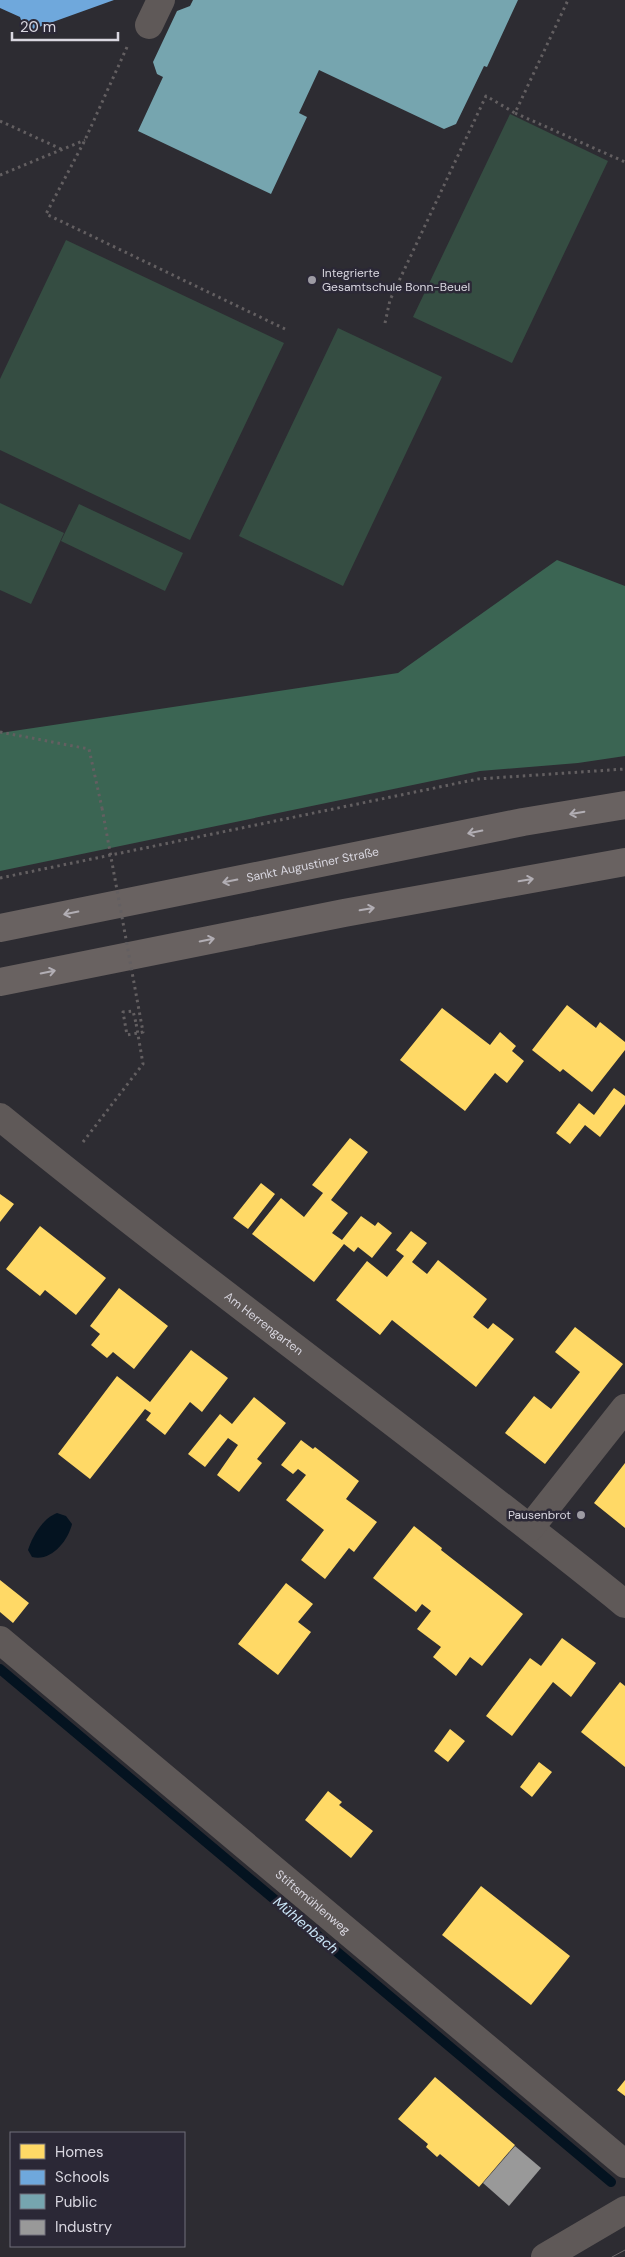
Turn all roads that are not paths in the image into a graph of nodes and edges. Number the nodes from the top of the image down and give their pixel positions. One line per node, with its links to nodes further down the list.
1 (161, 0): 2 (street)
2 (149, 25)
3 (625, 805): 5 (main road, Sankt Augustiner Straße, one-way to 5)
4 (625, 862): 6 (main road, one-way to 4)
5 (0, 928)
6 (4, 985)
7 (0, 1117): 9 (street, Am Herrengarten)
8 (625, 1408): 9 (street)
9 (530, 1528): 10 (street, Am Herrengarten)
10 (625, 1604)
11 (0, 1640): 12 (street, Stiftsmühlenweg)
12 (625, 2164)
13 (625, 2210): 14 (street)
14 (545, 2257)

